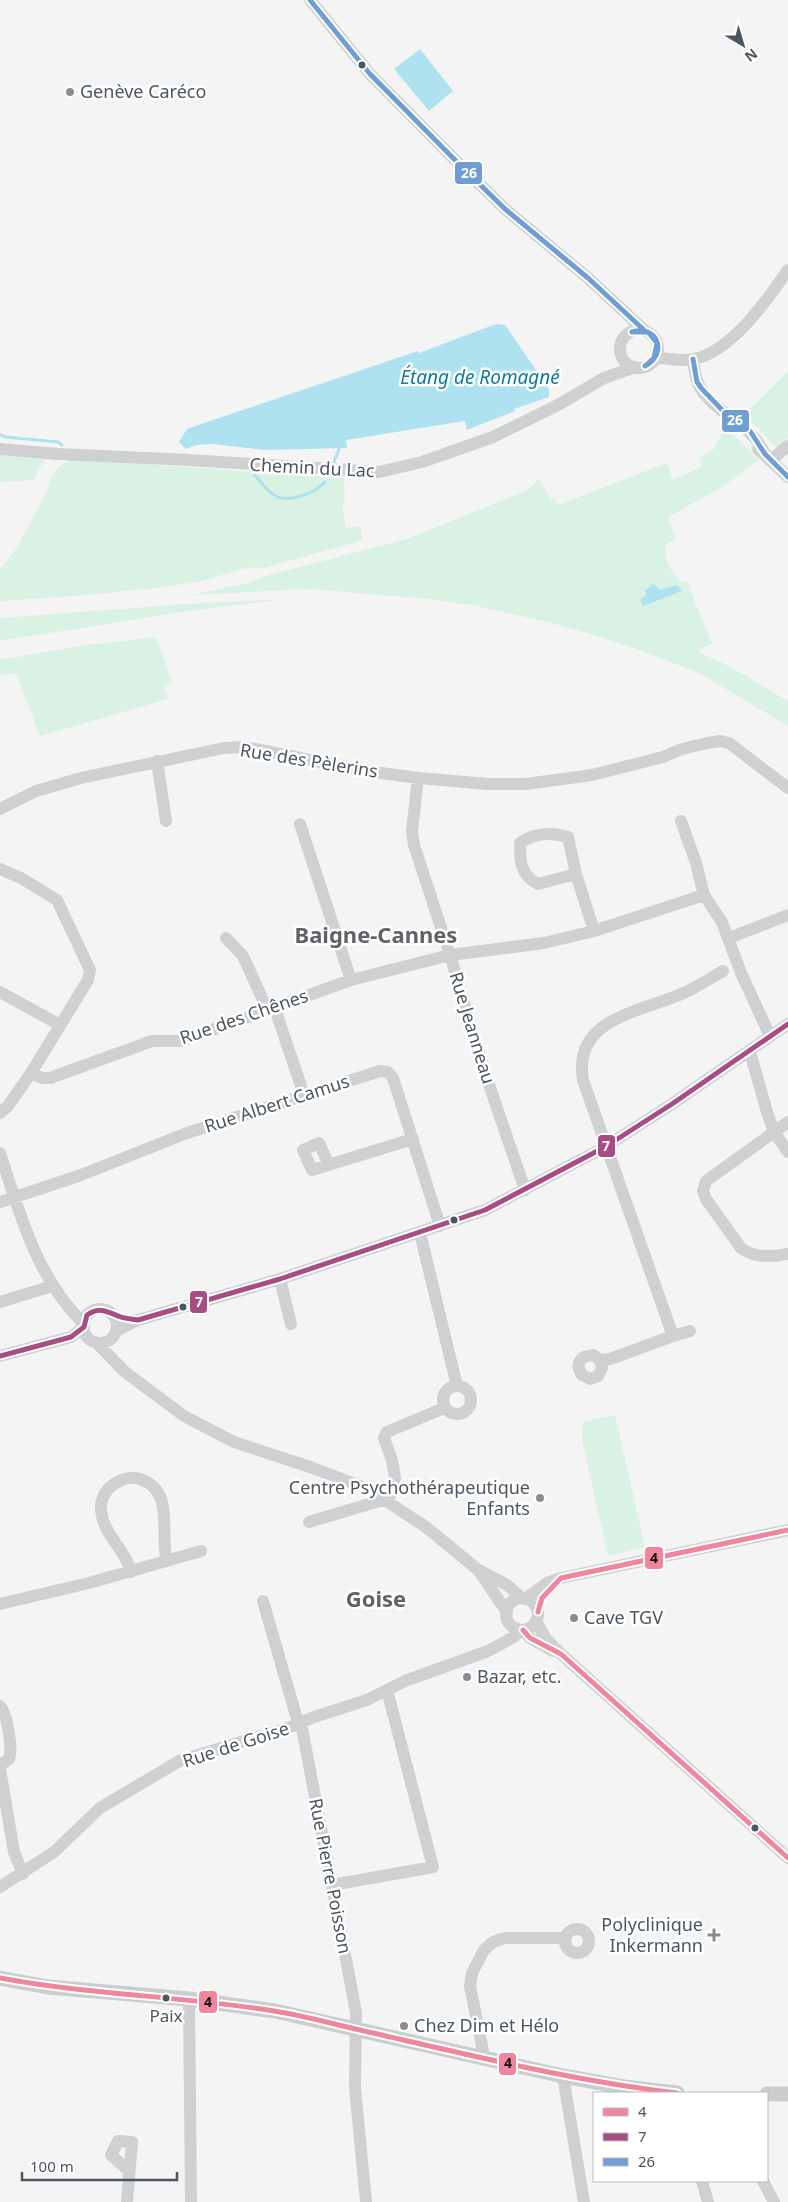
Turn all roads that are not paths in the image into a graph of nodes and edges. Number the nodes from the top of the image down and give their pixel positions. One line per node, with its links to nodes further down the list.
1 (310, 0): 3 (street)
2 (788, 270): 9 (street)
3 (623, 311): 4 (street); 5 (street)
4 (644, 330): 5 (street); 6 (street)
5 (628, 333): 7 (street)
6 (657, 343): 8 (street); 9 (street)
7 (622, 354): 10 (street); 11 (street, Chemin du Lac)
8 (656, 358): 9 (street); 10 (street)
9 (687, 359): 14 (street)
10 (635, 367): 11 (street, Chemin du Lac)
11 (604, 378): 13 (street, Chemin du Lac)
12 (788, 446): 14 (street)
13 (0, 449)
14 (768, 457): 15 (street)
15 (788, 477)
16 (157, 762): 17 (street, Rue des Pèlerins); 19 (street, Rue des Pèlerins); 20 (street)
17 (418, 778): 18 (street, Rue des Pèlerins); 30 (street, Rue Jeanneau)
18 (788, 788)
19 (0, 809)
20 (166, 821)
21 (681, 822): 25 (street)
22 (300, 824): 32 (street)
23 (0, 869): 36 (street)
24 (576, 874): 24 (street); 27 (street)
25 (704, 895): 27 (street, Rue des Chênes); 29 (street)
26 (788, 915): 29 (street)
27 (594, 931): 30 (street, Rue des Chênes)
28 (226, 938): 34 (street)
29 (729, 938): 37 (street)
30 (450, 955): 32 (street, Rue des Chênes); 49 (street, Rue Jeanneau)
31 (723, 971): 45 (street)
32 (351, 980): 34 (street, Rue des Chênes)
33 (0, 992): 36 (street)
34 (270, 1008): 39 (street, Rue des Chênes); 40 (street)
35 (788, 1024): 37 (street)
36 (60, 1025): 39 (street)
37 (770, 1036): 38 (street)
38 (750, 1052): 43 (street); 45 (street)
39 (31, 1073): 41 (street)
40 (304, 1095): 44 (street, Rue Albert Camus); 50 (street, Rue Albert Camus)
41 (0, 1113)
42 (788, 1122): 43 (street)
43 (774, 1132): 46 (street); 54 (street)
44 (413, 1139): 48 (street); 52 (street, Rue Albert Camus)
45 (605, 1147): 49 (street); 66 (street)
46 (788, 1152)
47 (0, 1153): 50 (street)
48 (329, 1165)
49 (525, 1190): 52 (street)
50 (15, 1198): 51 (street, Rue Albert Camus); 56 (street)
51 (0, 1202)
52 (440, 1226): 53 (street)
53 (420, 1233): 55 (street); 72 (street)
54 (788, 1254)
55 (280, 1279): 61 (street); 62 (street)
56 (52, 1286): 57 (street); 58 (street)
57 (0, 1302)
58 (66, 1303): 59 (street); 63 (street)
59 (94, 1310): 60 (street); 63 (street)
60 (113, 1315): 61 (street); 65 (street)
61 (138, 1320): 65 (street)
62 (291, 1324)
63 (84, 1326): 67 (street); 68 (street)
64 (690, 1330): 66 (street)
65 (115, 1334): 68 (street); 71 (street)
66 (673, 1336): 70 (street)
67 (71, 1337): 68 (street); 69 (street)
68 (94, 1341): 71 (street)
69 (0, 1356)
70 (600, 1360)
71 (134, 1378): 74 (street)
72 (458, 1386): 73 (street); 73 (street)
73 (444, 1408): 74 (street)
74 (386, 1500): 75 (street); 79 (street)
75 (309, 1522)
76 (788, 1530): 81 (street)
77 (201, 1551): 78 (street)
78 (167, 1560): 80 (street); 80 (street)
79 (477, 1569): 82 (street); 85 (street)
80 (131, 1572): 84 (street)
81 (561, 1578): 82 (street); 86 (street)
82 (524, 1599): 85 (street); 86 (street)
83 (263, 1601): 92 (street, Rue Pierre Poisson)
84 (0, 1604)
85 (508, 1617): 87 (street); 88 (street)
86 (537, 1617): 87 (street); 89 (street)
87 (522, 1630): 88 (street, Rue de Goise); 89 (street)
88 (496, 1646): 90 (street, Rue de Goise)
89 (561, 1654): 95 (street)
90 (387, 1690): 92 (street, Rue de Goise); 97 (street)
91 (0, 1706): 93 (street)
92 (300, 1724): 96 (street, Rue de Goise); 97 (street, Rue Pierre Poisson)
93 (0, 1767): 94 (street)
94 (2, 1798): 96 (street)
95 (788, 1858)
96 (23, 1874): 98 (street, Rue de Goise)
97 (332, 1885): 102 (street, Rue Pierre Poisson)
98 (0, 1887)
99 (566, 1938): 103 (street)
100 (0, 1978): 101 (main road)
101 (189, 1999): 102 (main road); 112 (street)
102 (356, 2029): 103 (main road); 113 (street, Rue Pierre Poisson)
103 (482, 2058): 104 (main road)
104 (563, 2076): 105 (main road); 114 (street)
105 (666, 2092)
106 (768, 2094): 107 (main road)
107 (788, 2094)
108 (129, 2171): 111 (street)
109 (702, 2182): 115 (street)
110 (764, 2182): 116 (street)
111 (127, 2202)
112 (191, 2202)
113 (366, 2202)
114 (584, 2202)
115 (708, 2202)
116 (774, 2202)

